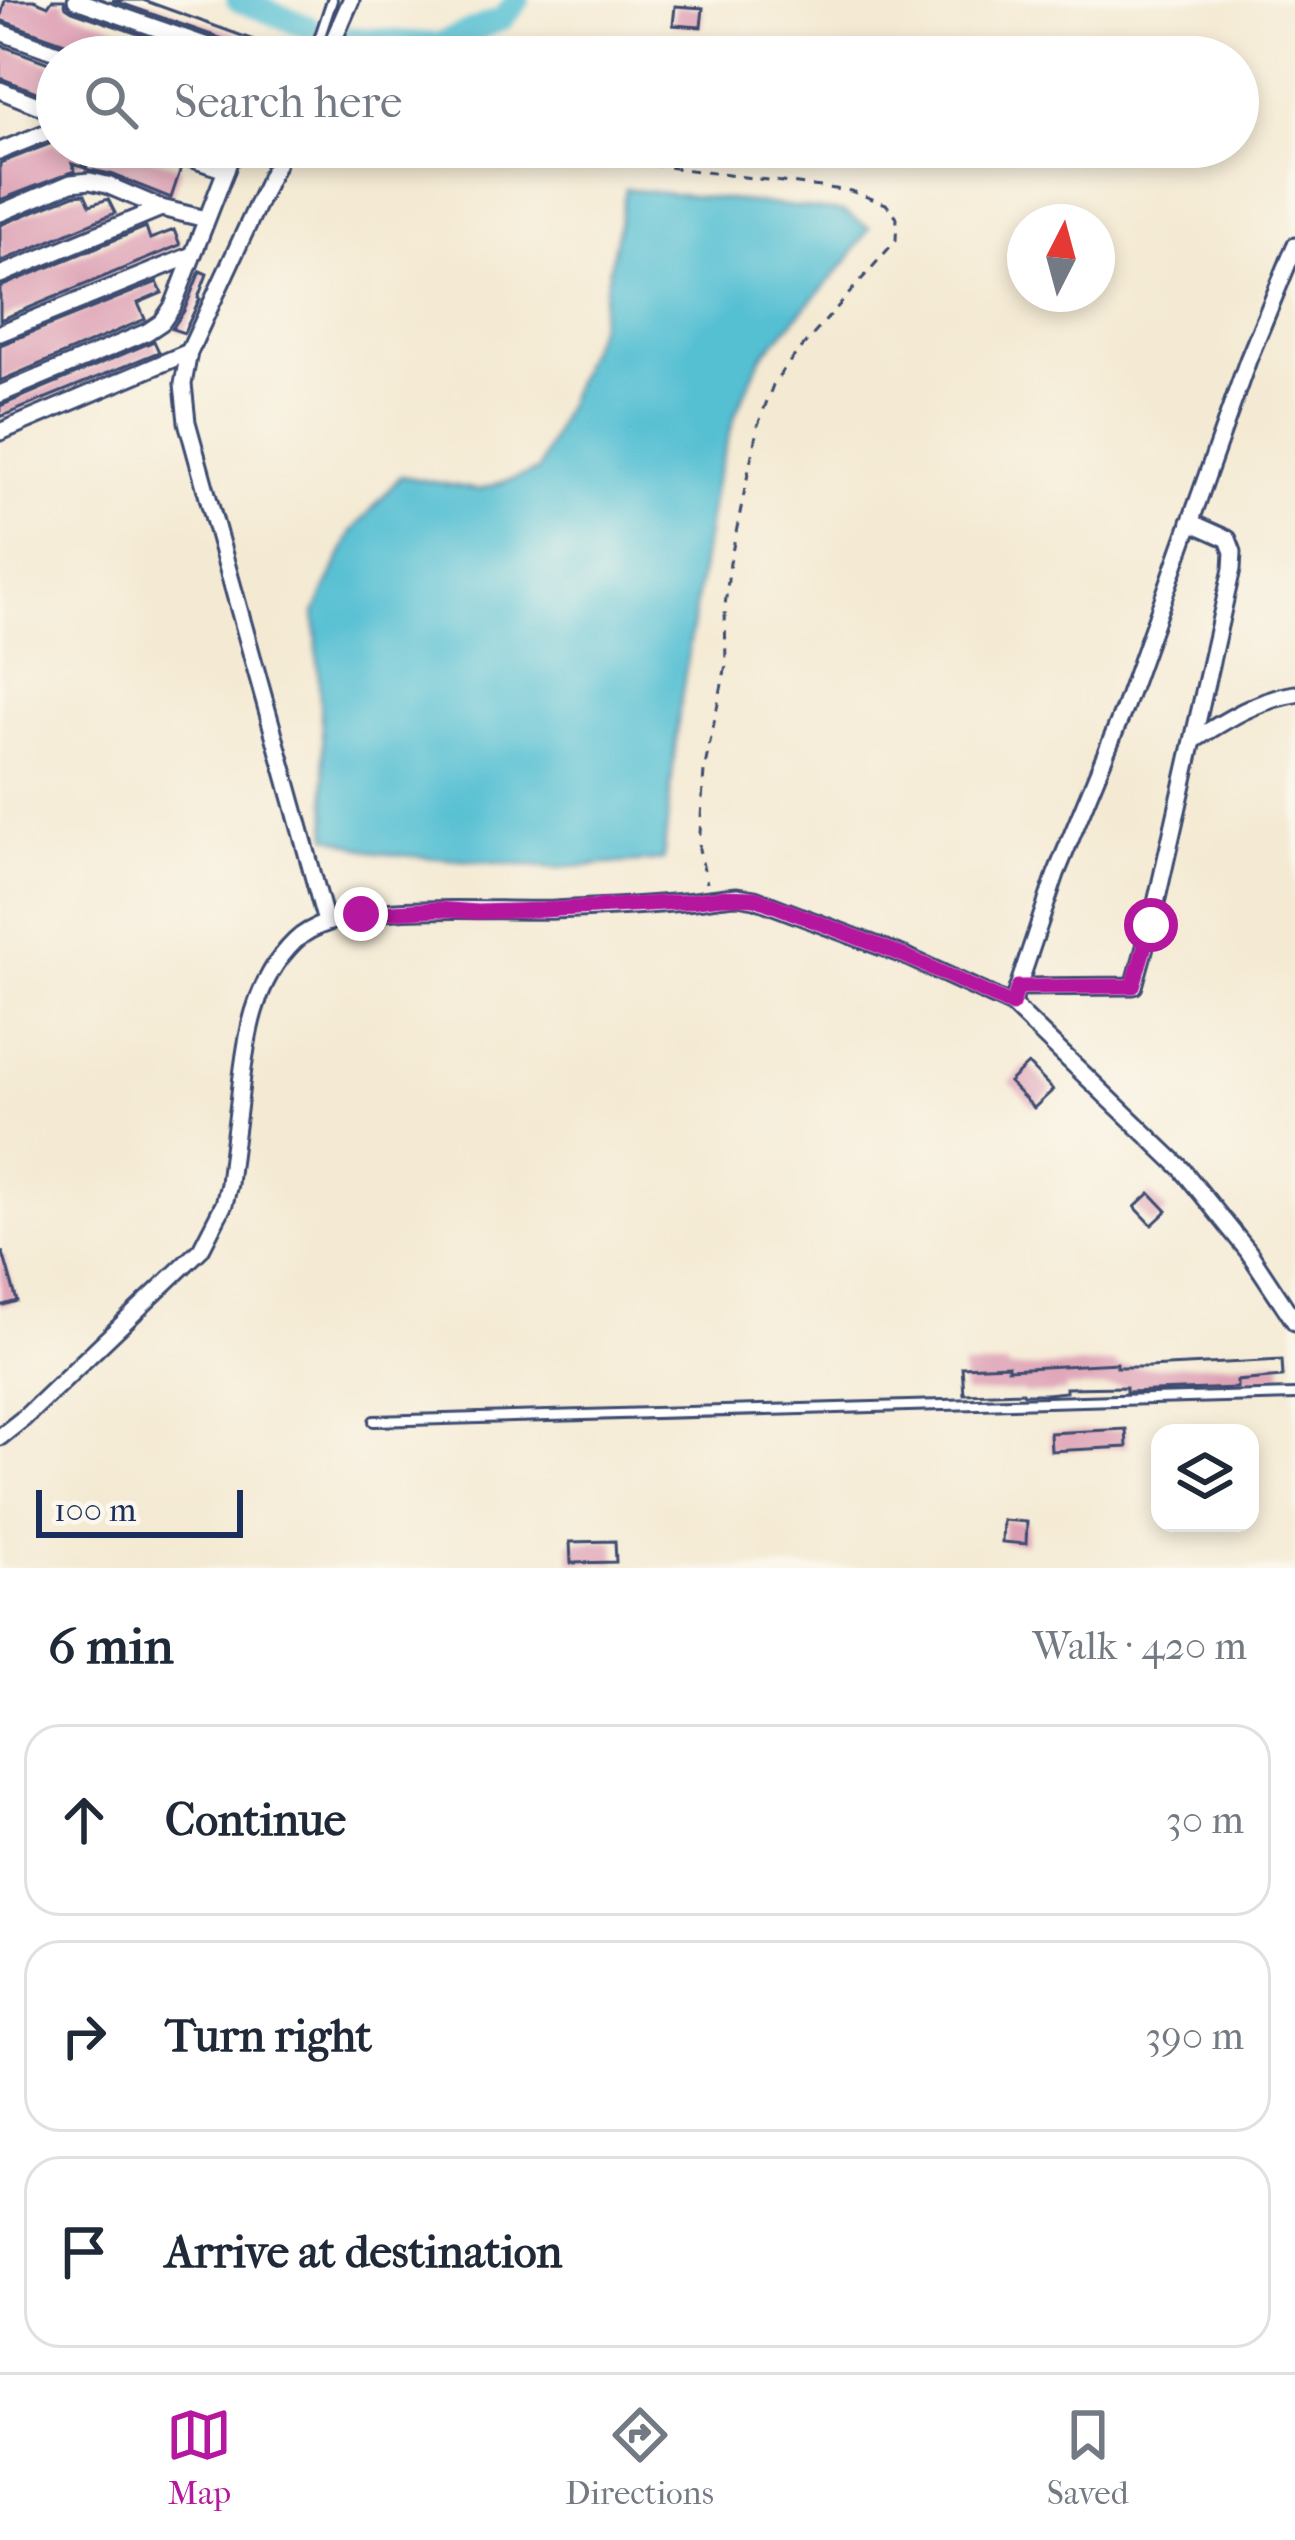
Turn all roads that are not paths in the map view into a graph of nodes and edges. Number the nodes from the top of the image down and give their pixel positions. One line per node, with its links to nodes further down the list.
1 (76, 0): 5 (street)
2 (332, 0): 6 (lane)
3 (351, 0): 7 (street)
4 (0, 32): 8 (street)
5 (179, 36)
6 (318, 36)
7 (335, 36)
8 (36, 45)
9 (0, 90): 10 (street)
10 (36, 105)
11 (36, 136): 12 (street)
12 (0, 151)
13 (220, 168): 15 (street)
14 (274, 168): 23 (street)
15 (226, 170): 18 (street)
16 (161, 208): 17 (street); 18 (street); 21 (street)
17 (0, 212)
18 (206, 219): 20 (street)
19 (1295, 246): 26 (street)
20 (192, 255): 22 (street); 24 (street)
21 (0, 275)
22 (0, 333)
23 (189, 352): 25 (street); 29 (street)
24 (0, 394)
25 (0, 432)
26 (1190, 522): 28 (street); 30 (street)
27 (1295, 694): 28 (street)
28 (1194, 740): 30 (street)
29 (326, 922): 31 (street); 35 (street)
30 (1018, 987): 31 (street)
31 (1012, 1005): 32 (street)
32 (1295, 1322)
33 (1295, 1395): 34 (lane)
34 (374, 1421)
35 (0, 1437)

